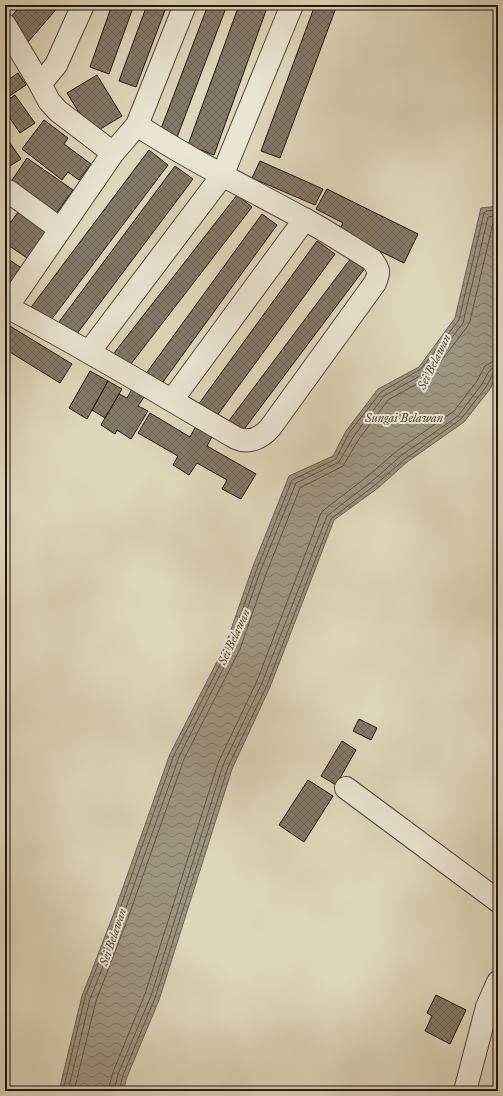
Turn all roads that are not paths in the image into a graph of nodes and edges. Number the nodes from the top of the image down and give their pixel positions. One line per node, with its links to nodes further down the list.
1 (84, 5): 5 (street)
2 (185, 5): 6 (street)
3 (292, 5): 8 (street)
4 (5, 25): 5 (street)
5 (40, 84): 7 (street)
6 (137, 125): 7 (street); 8 (street)
7 (113, 153): 11 (street)
8 (222, 176): 10 (street); 13 (street)
9 (8, 191): 11 (street)
10 (305, 219): 14 (street); 14 (street)
11 (60, 229): 12 (street)
12 (6, 306): 13 (street)
13 (89, 352): 14 (street)
14 (172, 400)
15 (346, 788): 16 (street)
16 (498, 901)
17 (498, 982): 18 (street)
18 (465, 1091)

